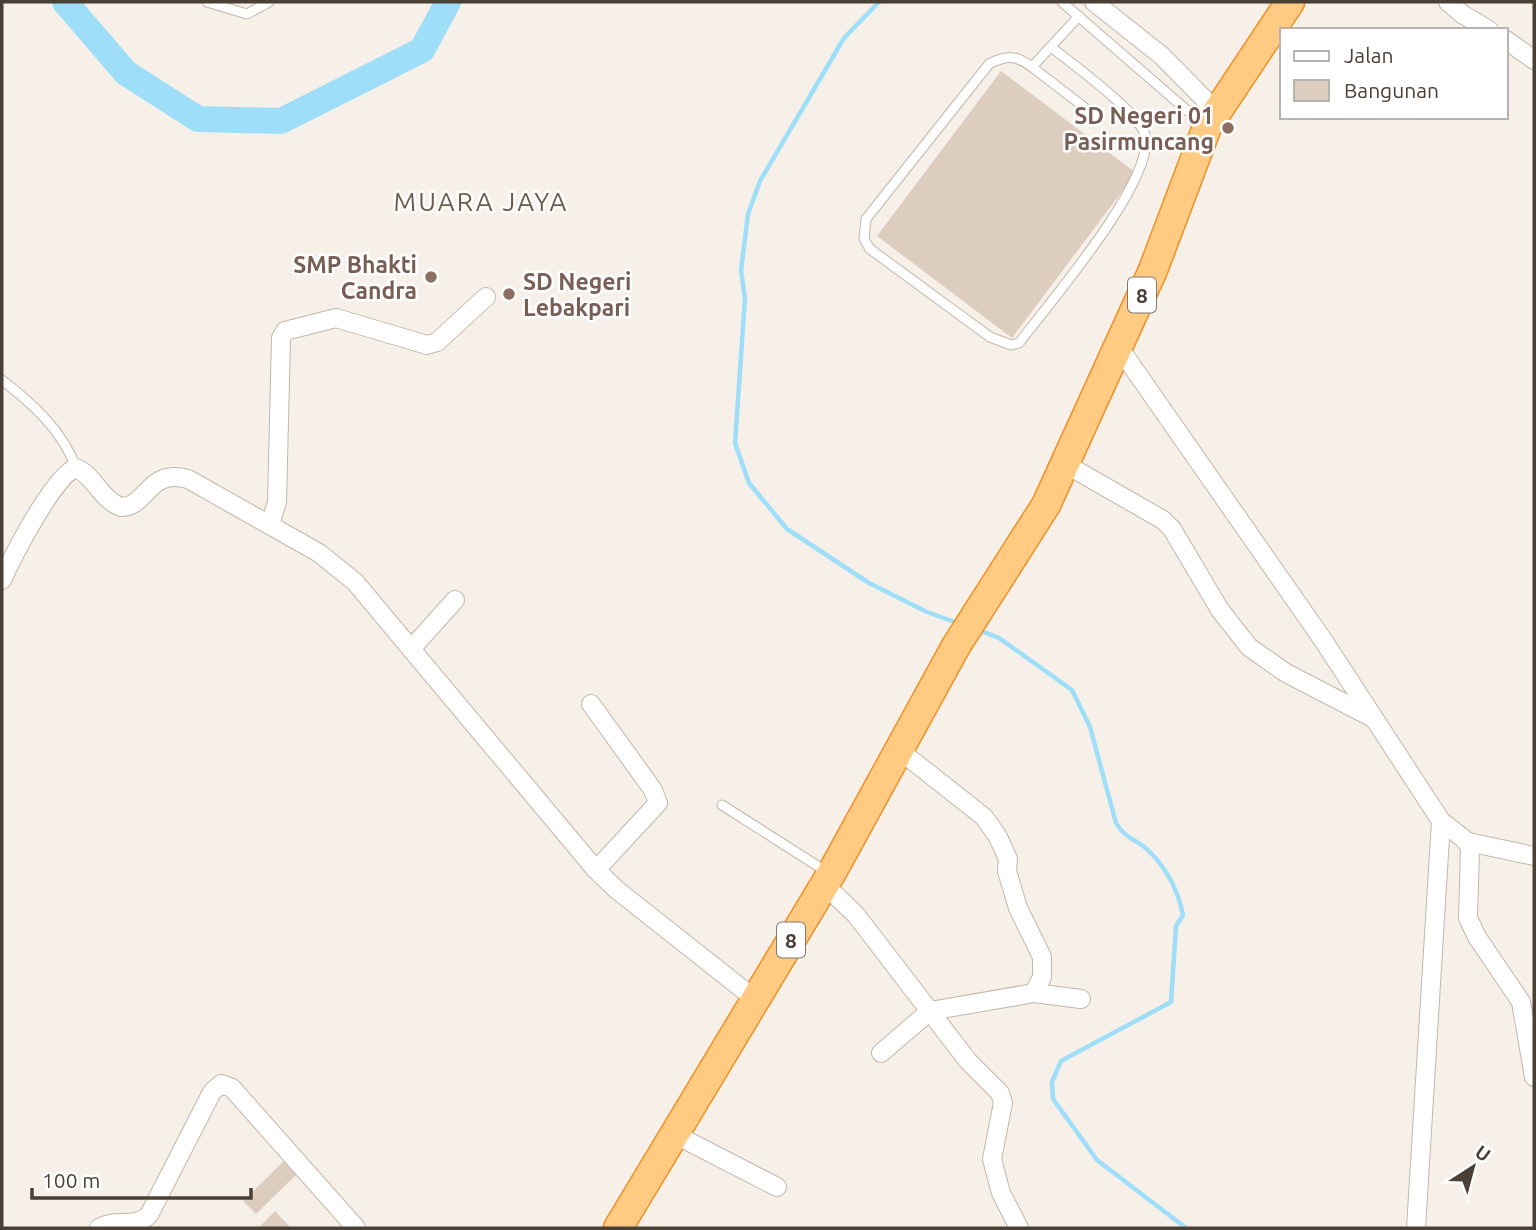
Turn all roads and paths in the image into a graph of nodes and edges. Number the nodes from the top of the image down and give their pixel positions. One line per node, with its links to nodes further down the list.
1 (206, 2): 2 (lane)
2 (269, 2)
3 (1062, 2): 7 (lane)
4 (1290, 2): 14 (highway, 8)
5 (1448, 2): 8 (street)
6 (1097, 3): 14 (street)
7 (1079, 16): 10 (lane); 14 (lane)
8 (1485, 28)
9 (1508, 41): 11 (street)
10 (1051, 47): 12 (lane); 12 (lane)
11 (1534, 60)
12 (1032, 67): 13 (lane)
13 (1097, 117)
14 (1213, 120): 16 (highway, 8)
15 (486, 297): 20 (street)
16 (1118, 346): 18 (highway, 8); 25 (street)
17 (2, 380): 19 (lane)
18 (1067, 465): 25 (street); 26 (highway, 8)
19 (76, 468): 20 (street); 21 (street)
20 (270, 525): 23 (street)
21 (2, 580)
22 (455, 600): 23 (street)
23 (411, 649): 31 (street)
24 (591, 704): 31 (street)
25 (1376, 719): 28 (street)
26 (899, 750): 32 (highway, 8); 33 (street)
27 (722, 806): 32 (lane)
28 (1441, 821): 29 (street); 45 (street)
29 (1468, 842): 30 (street); 38 (street)
30 (1534, 856)
31 (596, 870): 34 (street)
32 (828, 879): 34 (highway, 8); 36 (street)
33 (1034, 993): 35 (street); 36 (street)
34 (755, 999): 39 (highway, 8)
35 (1081, 999)
36 (930, 1011): 37 (street); 44 (street)
37 (881, 1053)
38 (1534, 1077)
39 (676, 1135): 40 (street); 43 (highway, 8)
40 (777, 1187)
41 (99, 1228): 42 (street)
42 (356, 1228)
43 (618, 1228)
44 (1019, 1228)
45 (1416, 1228)

